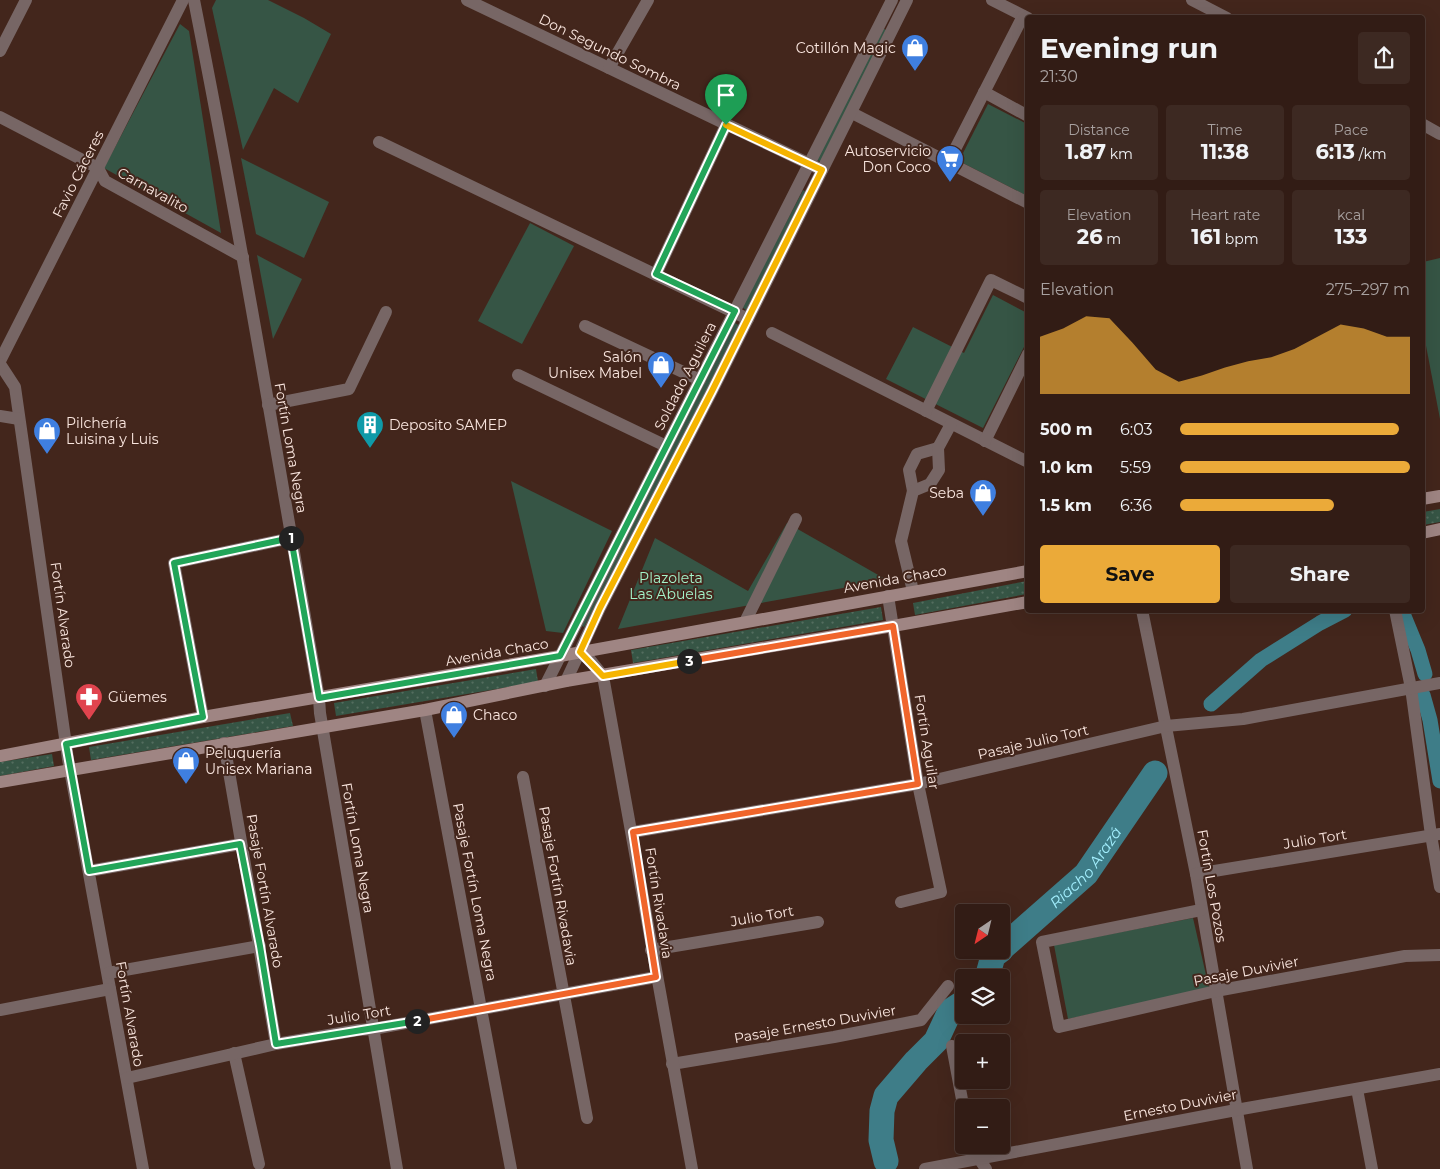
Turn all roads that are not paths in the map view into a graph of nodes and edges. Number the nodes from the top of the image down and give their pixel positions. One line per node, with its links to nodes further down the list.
1 (26, 0): 13 (street)
2 (183, 0): 25 (street, Favio Cáceres)
3 (194, 0): 28 (street, Fortín Loma Negra)
4 (467, 0): 14 (street, Don Segundo Sombra)
5 (648, 0): 14 (street)
6 (907, 0): 11 (street)
7 (992, 0): 12 (street)
8 (1192, 0): 10 (street)
9 (889, 6): 11 (street); 24 (street, Soldado Aguilera)
10 (1221, 15)
11 (898, 17): 16 (street)
12 (1025, 17): 15 (street)
13 (0, 51)
14 (609, 68): 19 (street, Don Segundo Sombra)
15 (984, 92): 17 (street); 23 (street)
16 (852, 113): 23 (street); 26 (street)
17 (1025, 114)
18 (0, 116): 25 (street, Carnavalito)
19 (726, 125): 24 (street, Don Segundo Sombra); 29 (street)
20 (1425, 126): 21 (street)
21 (1440, 134)
22 (378, 142): 29 (street)
23 (949, 161): 27 (street)
24 (809, 164): 26 (street, Don Segundo Sombra); 31 (street, Soldado Aguilera)
25 (98, 168): 28 (street, Carnavalito); 37 (street, Favio Cáceres)
26 (822, 170): 33 (street)
27 (1025, 201)
28 (243, 257): 40 (street, Fortín Loma Negra)
29 (656, 274): 31 (street)
30 (1025, 297): 41 (street)
31 (735, 311): 33 (street); 39 (street, Soldado Aguilera)
32 (386, 312): 40 (street)
33 (748, 319): 64 (street)
34 (585, 326): 39 (street)
35 (772, 333): 41 (street)
36 (1025, 360): 45 (street)
37 (0, 363): 43 (street, Fortín Alvarado)
38 (518, 375): 46 (street)
39 (700, 380): 46 (street, Soldado Aguilera)
40 (268, 405): 55 (street, Fortín Loma Negra)
41 (926, 411): 44 (street)
42 (0, 416): 43 (street)
43 (20, 419): 77 (street, Fortín Alvarado)
44 (951, 424): 45 (street); 47 (street)
45 (985, 441): 48 (street)
46 (666, 446): 65 (street, Soldado Aguilera)
47 (938, 448): 49 (street); 49 (street)
48 (1025, 461)
49 (912, 492): 57 (street)
50 (1440, 496): 51 (main road)
51 (1425, 498)
52 (796, 519): 62 (street)
53 (1440, 529): 54 (main road)
54 (1425, 532)
55 (292, 538): 71 (street, Fortín Loma Negra); 73 (street)
56 (1025, 572): 57 (main road, Avenida Chaco)
57 (913, 591): 58 (main road, Avenida Chaco)
58 (888, 596): 62 (main road, Avenida Chaco); 63 (street, Fortín Aguilar)
59 (1025, 603): 63 (main road)
60 (1143, 613): 74 (street, Fortín Los Pozos)
61 (1396, 613): 70 (street)
62 (745, 622): 64 (main road, Avenida Chaco)
63 (893, 626): 66 (main road); 82 (street, Fortín Aguilar)
64 (580, 652): 65 (main road, Avenida Chaco); 66 (street); 67 (street)
65 (560, 656): 69 (street, Soldado Aguilera); 71 (main road, Avenida Chaco)
66 (603, 676): 67 (main road); 83 (street, Fortín Rivadavia)
67 (566, 681): 69 (main road)
68 (1440, 683): 70 (street, Pasaje Julio Tort)
69 (545, 686): 72 (main road)
70 (1410, 688): 74 (street, Pasaje Julio Tort); 84 (street)
71 (319, 698): 73 (main road, Avenida Chaco); 75 (street, Fortín Loma Negra)
72 (425, 710): 75 (main road); 101 (street, Pasaje Fortín Loma Negra)
73 (203, 717): 77 (main road, Avenida Chaco)
74 (1166, 726): 82 (street, Pasaje Julio Tort); 87 (street, Fortín Los Pozos)
75 (322, 727): 76 (main road); 103 (street, Fortín Loma Negra)
76 (224, 743): 79 (main road); 85 (street, Pasaje Fortín Alvarado)
77 (66, 744): 78 (main road, Avenida Chaco); 79 (street, Fortín Alvarado)
78 (0, 756)
79 (70, 770): 81 (main road); 86 (street, Fortín Alvarado)
80 (523, 776): 100 (street, Pasaje Fortín Rivadavia)
81 (0, 782)
82 (918, 784): 83 (street, Pasaje Julio Tort); 89 (street, Fortín Aguilar)
83 (633, 832): 93 (street, Fortín Rivadavia)
84 (1435, 835): 87 (street, Julio Tort); 88 (street)
85 (240, 844): 86 (street); 92 (street, Pasaje Fortín Alvarado)
86 (89, 871): 95 (street, Fortín Alvarado)
87 (1196, 874): 90 (street, Fortín Los Pozos)
88 (1440, 887)
89 (901, 902)
90 (1201, 910): 99 (street, Fortín Los Pozos); 99 (street, Pasaje Duvivier)
91 (818, 922): 93 (street, Julio Tort)
92 (260, 946): 95 (street); 104 (street, Pasaje Fortín Alvarado)
93 (651, 950): 96 (street, Fortín Rivadavia)
94 (1440, 956): 99 (street, Pasaje Duvivier)
95 (108, 973): 98 (street, Fortín Alvarado)
96 (656, 977): 100 (street, Julio Tort); 107 (street, Fortín Rivadavia)
97 (948, 986): 107 (street, Pasaje Ernesto Duvivier)
98 (110, 989): 102 (street); 109 (street, Fortín Alvarado)
99 (1216, 991): 112 (street, Fortín Los Pozos)
100 (562, 993): 101 (street, Julio Tort); 113 (street, Pasaje Fortín Rivadavia)
101 (481, 1008): 103 (street, Julio Tort); 118 (street, Pasaje Fortín Loma Negra)
102 (0, 1010)
103 (373, 1029): 104 (street, Julio Tort); 117 (street, Fortín Loma Negra)
104 (276, 1044): 106 (street, Julio Tort)
105 (952, 1046): 111 (street)
106 (234, 1053): 109 (street, Julio Tort); 114 (street)
107 (672, 1064): 119 (street, Fortín Rivadavia)
108 (1440, 1074): 110 (street, Ernesto Duvivier)
109 (127, 1078): 116 (street, Fortín Alvarado)
110 (1357, 1090): 112 (street, Ernesto Duvivier); 122 (street)
111 (962, 1099)
112 (1236, 1110): 115 (street, Ernesto Duvivier); 121 (street, Fortín Los Pozos)
113 (587, 1118)
114 (259, 1164)
115 (983, 1164): 120 (street, Ernesto Duvivier)
116 (143, 1169)
117 (396, 1169)
118 (511, 1169)
119 (692, 1169)
120 (925, 1169)
121 (1247, 1169)
122 (1372, 1169)

